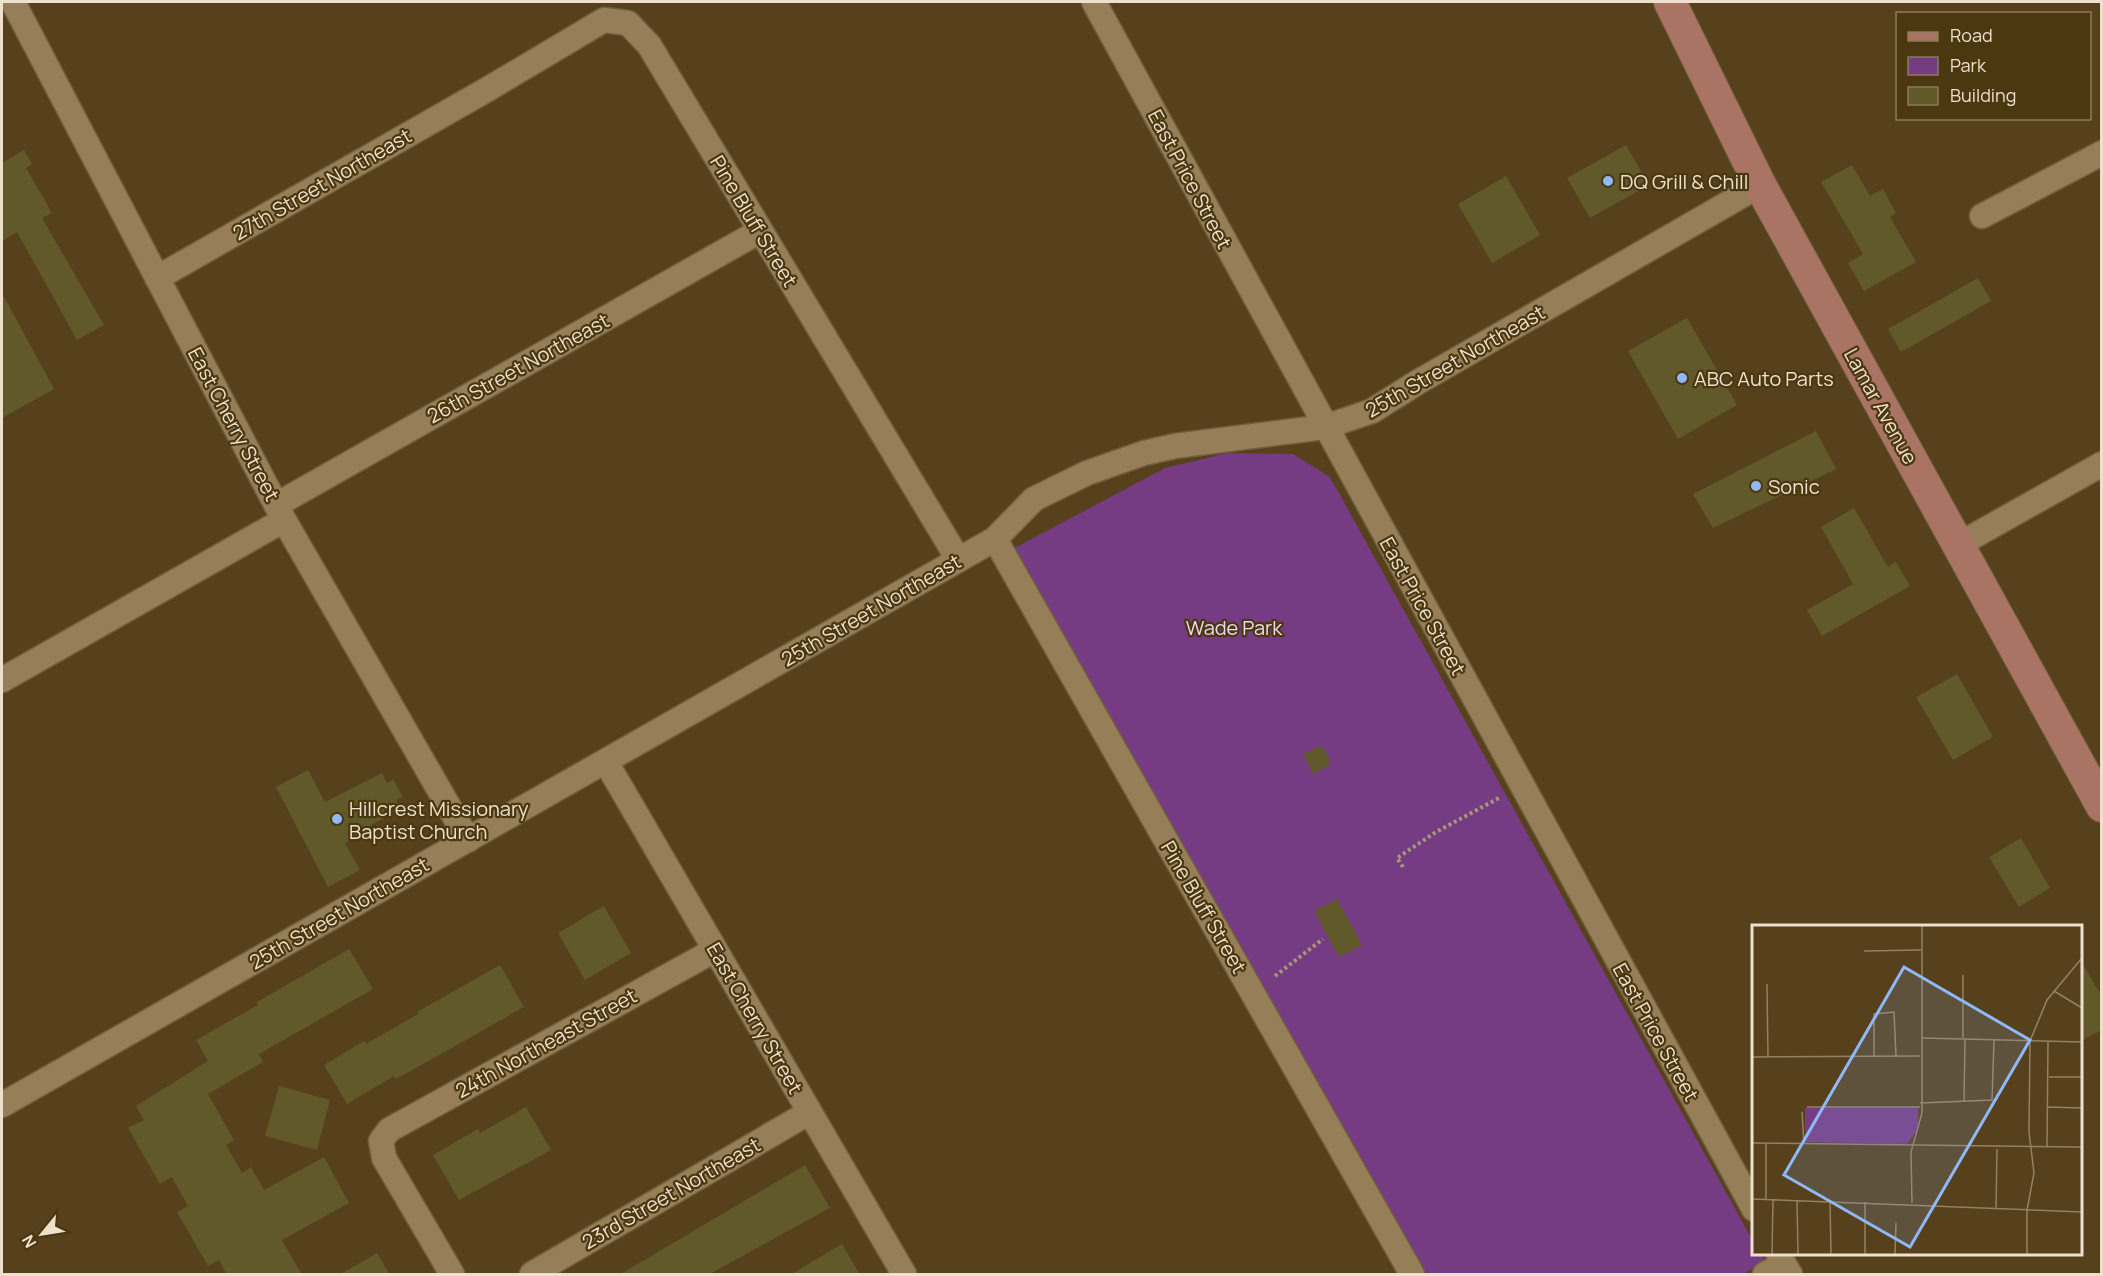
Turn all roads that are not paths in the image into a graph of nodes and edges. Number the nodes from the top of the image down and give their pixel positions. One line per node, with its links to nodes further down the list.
1 (13, 2): 9 (street, East Cherry Street)
2 (1094, 2): 10 (street, East Price Street)
3 (1670, 2): 6 (main road, Lamar Avenue)
4 (488, 89): 8 (street, Pine Bluff Street); 9 (street, 27th Street Northeast)
5 (2102, 153): 7 (street)
6 (1760, 185): 10 (street, 25th Street Northeast); 14 (main road, Lamar Avenue)
7 (1982, 216)
8 (760, 231): 12 (street, 26th Street Northeast); 15 (street, Pine Bluff Street)
9 (157, 278): 12 (street, East Cherry Street)
10 (1325, 427): 13 (street, 25th Street Northeast); 23 (street, East Price Street)
11 (2102, 464): 14 (street)
12 (280, 512): 16 (street, 26th Street Northeast); 19 (street, East Cherry Street)
13 (995, 539): 15 (street, 25th Street Northeast); 27 (street, Pine Bluff Street)
14 (1958, 545): 18 (main road, Lamar Avenue)
15 (958, 559): 17 (street, 25th Street Northeast)
16 (2, 680)
17 (606, 762): 19 (street, 25th Street Northeast); 20 (street, East Cherry Street)
18 (2102, 806)
19 (468, 840): 21 (street, 25th Street Northeast)
20 (716, 950): 22 (street, East Cherry Street); 24 (street, 24th Northeast Street)
21 (2, 1105)
22 (810, 1112): 25 (street, 23rd Street Northeast); 26 (street, East Cherry Street)
23 (1752, 1205)
24 (452, 1275)
25 (532, 1275)
26 (904, 1275)
27 (1412, 1275)

